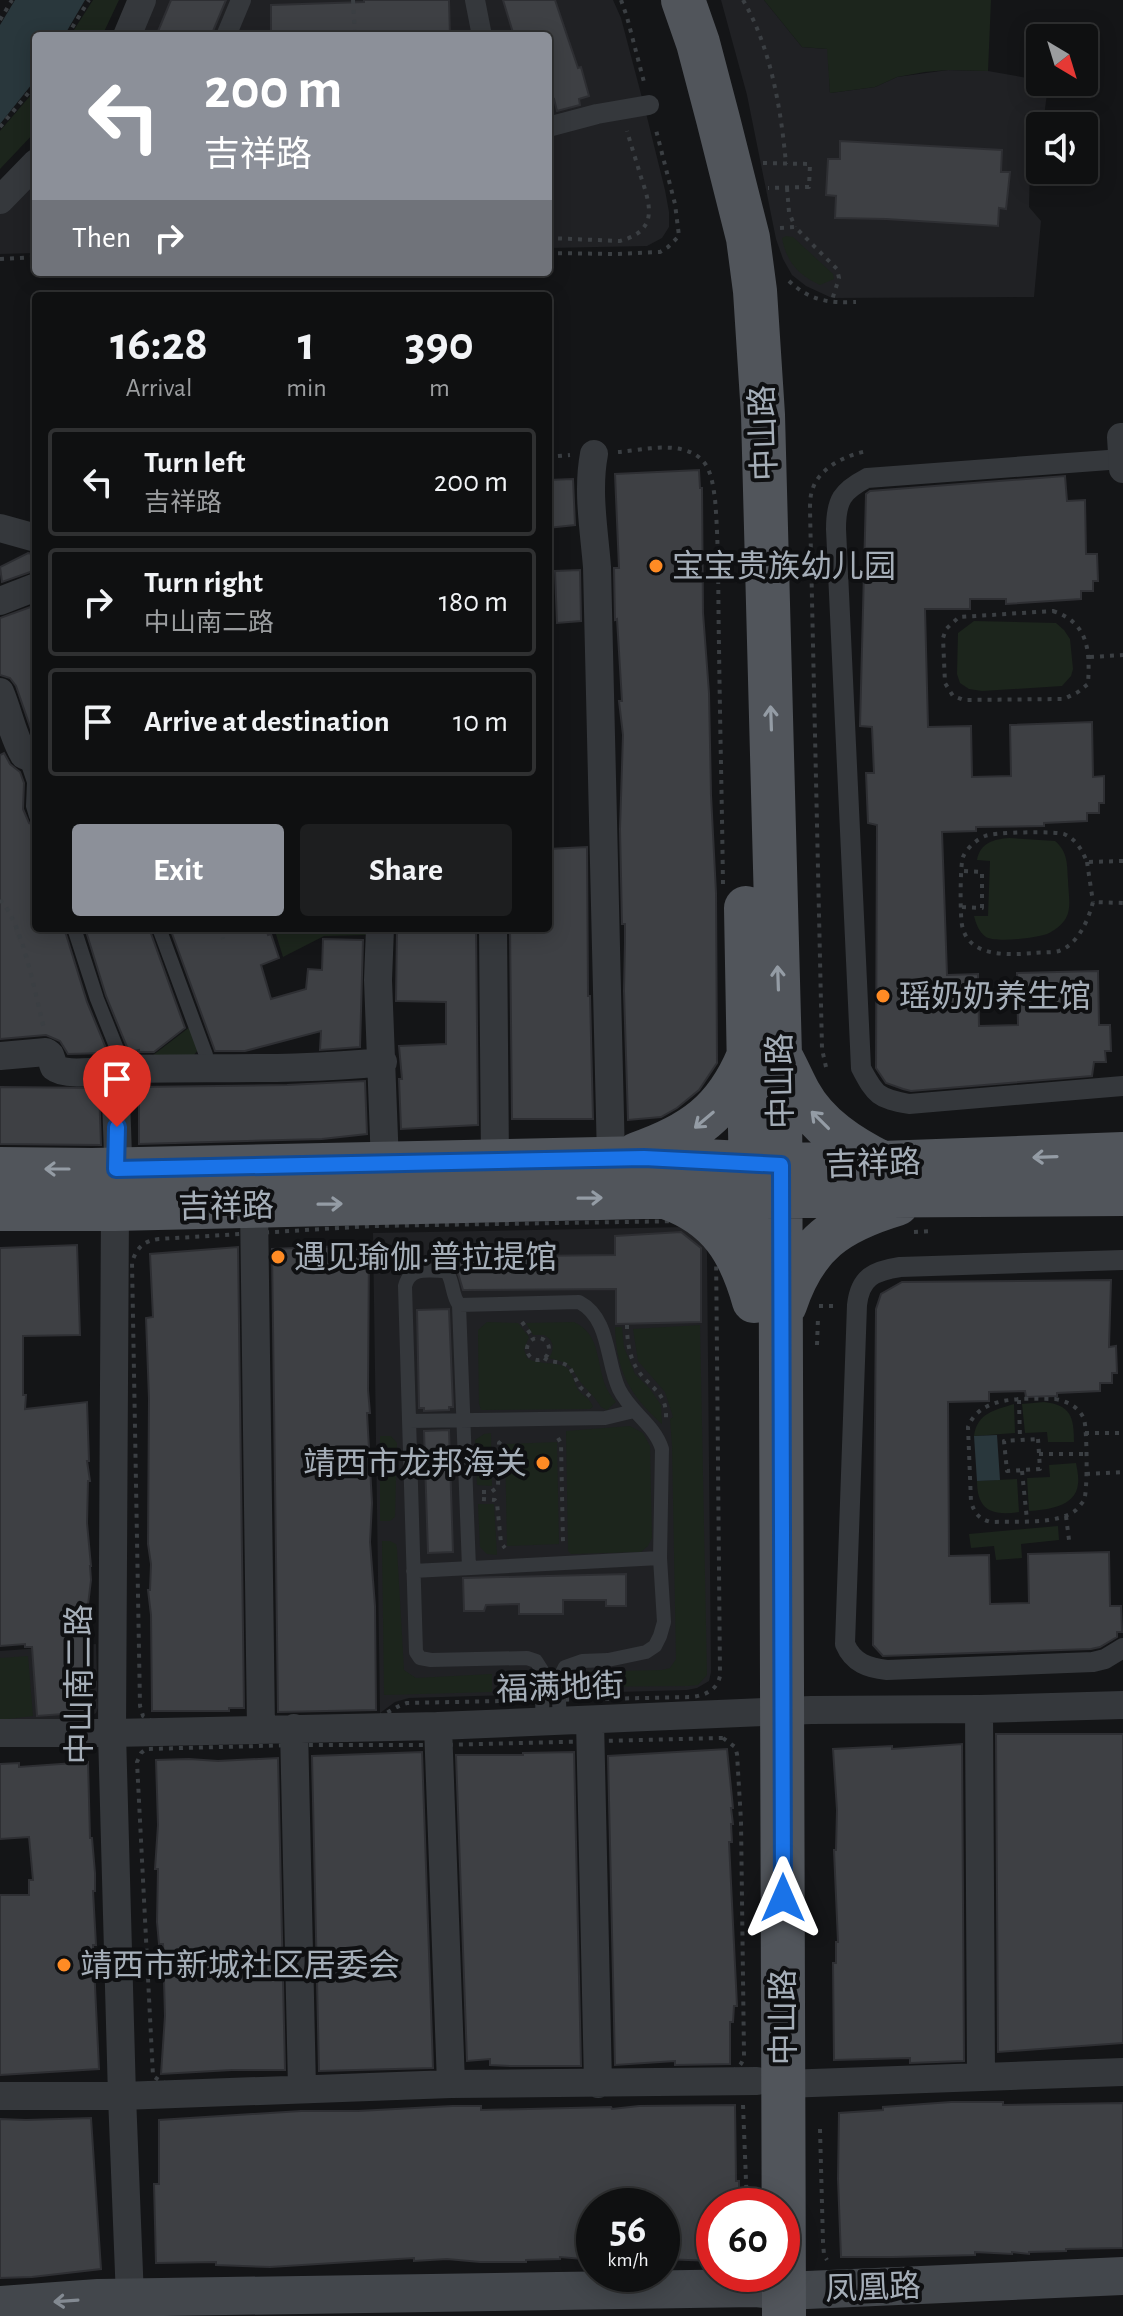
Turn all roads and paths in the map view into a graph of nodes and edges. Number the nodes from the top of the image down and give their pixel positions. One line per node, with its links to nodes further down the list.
1 (12, 0): 11 (path)
2 (89, 0): 12 (path)
3 (142, 0): 13 (street)
4 (241, 0): 14 (street)
5 (353, 0): 15 (path)
6 (475, 0): 16 (street)
7 (621, 0): 18 (path)
8 (655, 0): 65 (main road, 中山路)
9 (683, 0): 65 (main road, 中山路, one-way to 9)
10 (743, 0): 23 (path)
11 (0, 20)
12 (69, 32)
13 (129, 32)
14 (228, 32)
15 (355, 32)
16 (481, 32)
17 (32, 89): 21 (path)
18 (649, 105): 19 (street); 31 (path)
19 (620, 109): 20 (street); 30 (path)
20 (552, 126)
21 (0, 127)
22 (753, 162): 23 (path)
23 (786, 164): 26 (path)
24 (32, 167): 27 (street)
25 (758, 188): 26 (path)
26 (787, 188): 28 (path)
27 (0, 200)
28 (795, 227): 29 (path); 34 (path)
29 (769, 229)
30 (552, 238)
31 (552, 253)
32 (32, 257): 33 (path)
33 (0, 259)
34 (831, 303)
35 (1122, 448): 38 (street); 69 (street)
36 (594, 454): 37 (path); 52 (path); 71 (street)
37 (552, 457)
38 (1123, 469)
39 (0, 528): 40 (street)
40 (32, 537)
41 (32, 589): 42 (street)
42 (0, 601)
43 (1123, 655): 44 (path)
44 (1090, 657): 44 (path)
45 (0, 692): 46 (street)
46 (6, 730): 47 (street)
47 (32, 755): 48 (lane)
48 (32, 776)
49 (1123, 861): 50 (path)
50 (1087, 862): 51 (path); 54 (path)
51 (962, 871): 56 (path); 56 (path)
52 (723, 885)
53 (0, 900): 63 (path)
54 (1093, 902): 55 (path); 56 (path)
55 (1123, 903)
56 (962, 907)
57 (75, 932): 68 (lane)
58 (160, 932): 67 (lane)
59 (221, 932): 62 (path)
60 (380, 932): 66 (street)
61 (493, 932): 72 (street)
62 (223, 939)
63 (50, 1055): 64 (street); 68 (street)
64 (0, 1056)
65 (764, 1057): 71 (main road, one-way to 71); 73 (main road, one-way to 65); 76 (main road, 中山路)
66 (383, 1062): 67 (street); 74 (street)
67 (206, 1068): 68 (street)
68 (120, 1070): 77 (street, 中山南二路)
69 (1123, 1086)
70 (1123, 1154): 73 (main road, 吉祥路, one-way to 73)
71 (618, 1159): 72 (main road, 吉祥路); 76 (main road, 吉祥路)
72 (495, 1162): 74 (main road, 吉祥路)
73 (882, 1163): 76 (main road, 吉祥路)
74 (385, 1164): 77 (main road, 吉祥路)
75 (0, 1169): 77 (main road, 吉祥路, one-way to 75)
76 (766, 1181): 78 (main road, 吉祥路); 80 (main road, 吉祥路); 85 (main road, 中山路)
77 (116, 1189): 81 (main road, 吉祥路); 82 (main road, 吉祥路); 123 (street, 中山南二路)
78 (931, 1194): 79 (main road, 吉祥路); 85 (main road)
79 (1123, 1194)
80 (666, 1197): 81 (main road, 吉祥路, one-way to 80); 85 (main road)
81 (254, 1206): 121 (street)
82 (0, 1209)
83 (1123, 1260): 113 (street)
84 (459, 1305): 89 (lane); 91 (lane); 92 (lane)
85 (768, 1308): 116 (main road, 中山路)
86 (627, 1325): 97 (path)
87 (544, 1358): 87 (path); 90 (path)
88 (1019, 1400): 93 (path); 98 (path); 106 (path)
89 (634, 1411): 90 (lane); 97 (lane)
90 (605, 1418): 91 (lane)
91 (463, 1420): 92 (lane); 104 (lane)
92 (409, 1421): 112 (lane)
93 (1085, 1433): 94 (path); 100 (path)
94 (1123, 1433)
95 (506, 1437): 104 (path)
96 (557, 1437): 109 (path)
97 (658, 1438): 110 (lane)
98 (1020, 1440): 99 (path); 101 (path)
99 (1039, 1454): 100 (path); 101 (path)
100 (1086, 1454): 103 (path)
101 (1022, 1470): 106 (path)
102 (1123, 1472): 103 (path)
103 (1086, 1474): 105 (path)
104 (468, 1496): 108 (path); 111 (lane)
105 (1066, 1516): 106 (path); 107 (path)
106 (1027, 1520)
107 (1069, 1540)
108 (514, 1549)
109 (557, 1549)
110 (660, 1558): 111 (lane); 118 (lane)
111 (469, 1568): 112 (lane)
112 (413, 1571): 118 (lane)
113 (1123, 1648)
114 (1123, 1705): 115 (street, 福满地街)
115 (979, 1709): 116 (street, 福满地街); 125 (street)
116 (769, 1713): 117 (street, 福满地街); 128 (main road, 中山路)
117 (590, 1720): 118 (street, 福满地街); 127 (street)
118 (551, 1721): 119 (street, 福满地街)
119 (438, 1726): 120 (street, 福满地街); 126 (street)
120 (294, 1728): 121 (street, 福满地街); 129 (street)
121 (261, 1729): 123 (street, 福满地街)
122 (0, 1733): 123 (street, 福满地街)
123 (112, 1733): 131 (street, 中山南二路)
124 (1123, 2072): 125 (street)
125 (981, 2076): 128 (street)
126 (451, 2084): 127 (street); 129 (street)
127 (598, 2084): 128 (street)
128 (775, 2087): 132 (path); 133 (main road, 中山路); 134 (path); 137 (main road, 中山路)
129 (302, 2088): 131 (street)
130 (0, 2096): 131 (street)
131 (122, 2096): 136 (street, 中山南二路)
132 (751, 2188)
133 (759, 2188)
134 (835, 2265)
135 (1123, 2276): 137 (main road, 凤凰路)
136 (130, 2298): 137 (main road, 凤凰路); 139 (main road, 凤凰路, one-way to 139)
137 (768, 2301): 138 (main road, 凤凰路); 140 (main road, 凤凰路)
138 (1123, 2302)
139 (0, 2305)
140 (166, 2316)

